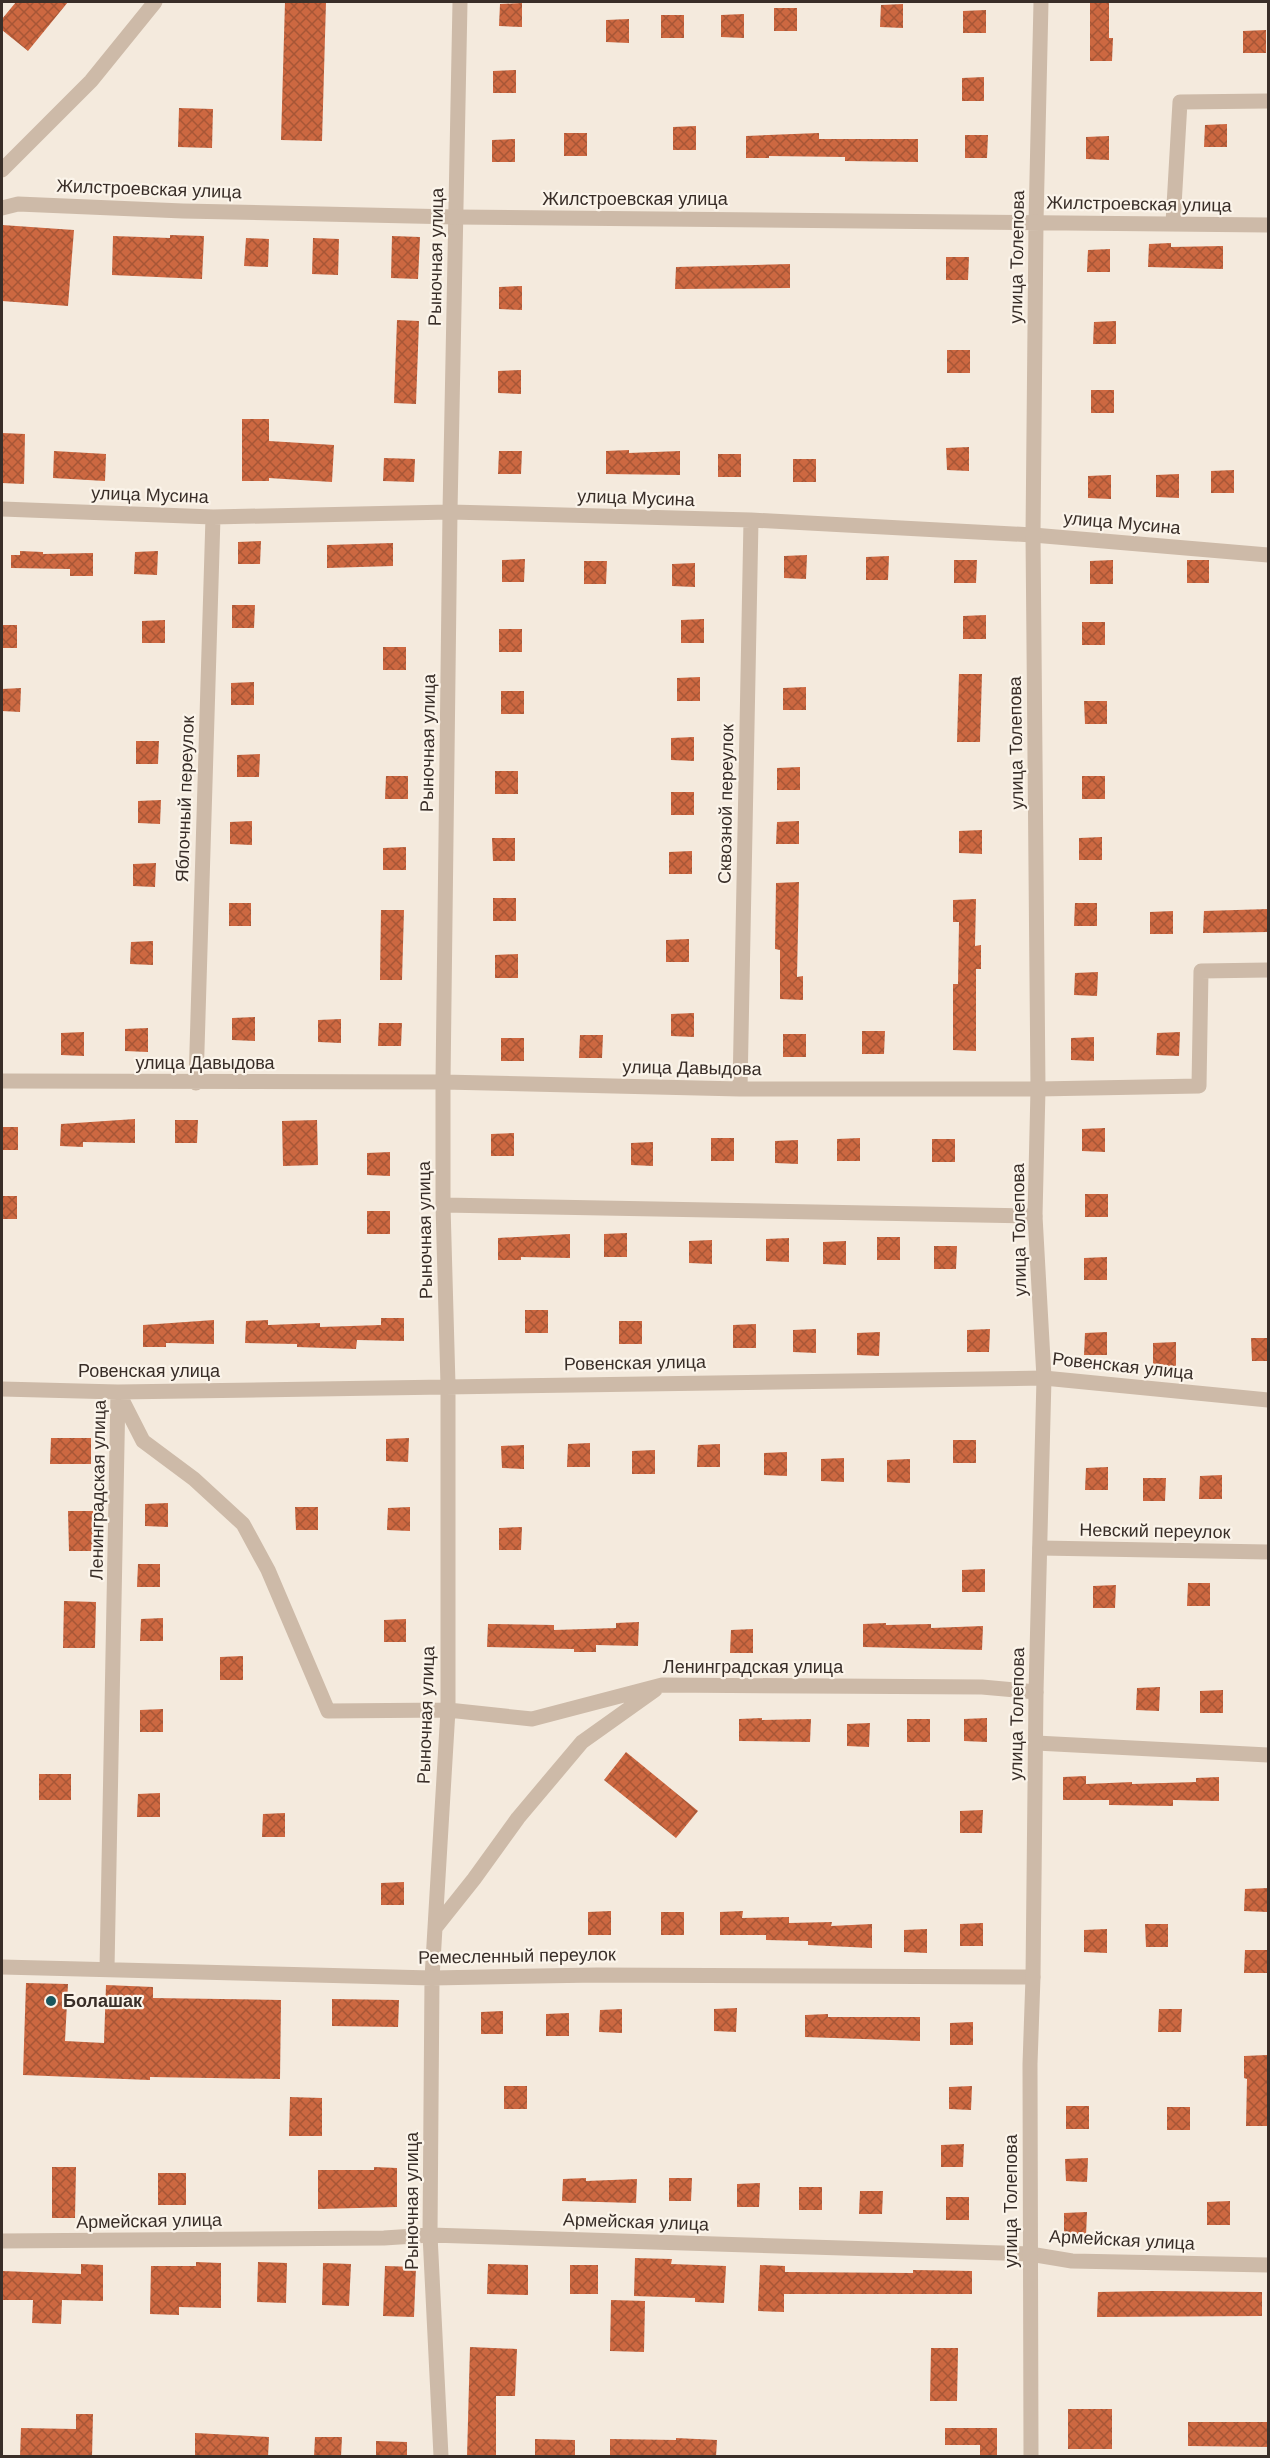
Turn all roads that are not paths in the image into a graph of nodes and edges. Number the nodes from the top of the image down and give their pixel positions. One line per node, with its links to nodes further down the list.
1 (155, 2): 5 (street)
2 (460, 2): 7 (street, Рыночная улица)
3 (1041, 2): 8 (street, улица Толепова)
4 (1269, 101): 9 (street)
5 (2, 170)
6 (2, 208): 7 (street, Жилстроевская улица)
7 (456, 217): 8 (street, Жилстроевская улица); 12 (street, Рыночная улица)
8 (1036, 222): 9 (street, Жилстроевская улица); 15 (street, улица Толепова)
9 (1173, 223): 10 (street, Жилстроевская улица)
10 (1269, 225)
11 (2, 509): 13 (street, улица Мусина)
12 (450, 512): 13 (street, улица Мусина); 14 (street, улица Мусина); 19 (street, Рыночная улица)
13 (213, 517): 20 (street, Яблочный переулок)
14 (751, 520): 15 (street, улица Мусина); 21 (street, Сквозной переулок)
15 (1033, 535): 16 (street, улица Мусина); 22 (street, улица Толепова)
16 (1269, 555)
17 (1269, 970): 22 (street, улица Давыдова)
18 (2, 1081): 20 (street, улица Давыдова)
19 (443, 1082): 20 (street, улица Давыдова); 21 (street, улица Давыдова); 23 (street, Рыночная улица)
20 (196, 1083)
21 (740, 1089): 22 (street, улица Давыдова)
22 (1038, 1089): 24 (street, улица Толепова)
23 (443, 1205): 24 (street); 26 (street, Рыночная улица)
24 (1035, 1216): 25 (street, улица Толепова)
25 (1044, 1378): 26 (street, Ровенская улица); 29 (street, Ровенская улица); 30 (street, улица Толепова)
26 (448, 1385): 28 (street, Ровенская улица); 34 (street, Рыночная улица)
27 (2, 1389): 28 (street, Ровенская улица)
28 (118, 1392): 34 (street, Ленинградская улица); 39 (street, Ленинградская улица)
29 (1269, 1400)
30 (1040, 1548): 31 (street, Невский переулок); 33 (street, улица Толепова)
31 (1269, 1552)
32 (662, 1685): 33 (street, Ленинградская улица); 34 (street, Ленинградская улица); 37 (street)
33 (1036, 1692): 35 (street, улица Толепова)
34 (448, 1710): 37 (street, Рыночная улица)
35 (1035, 1743): 36 (street); 40 (street, улица Толепова)
36 (1269, 1755)
37 (435, 1928): 41 (street, Рыночная улица)
38 (2, 1967): 39 (street, Ремесленный переулок)
39 (107, 1969): 41 (street, Ремесленный переулок)
40 (1034, 1977): 41 (street, Ремесленный переулок); 44 (street, улица Толепова)
41 (432, 1978): 42 (street, Рыночная улица)
42 (430, 2235): 43 (street, Армейская улица); 44 (street, Армейская улица); 46 (street, Рыночная улица)
43 (2, 2241)
44 (1030, 2254): 45 (street, Армейская улица); 47 (street, улица Толепова)
45 (1269, 2265)
46 (441, 2457)
47 (1030, 2457)

